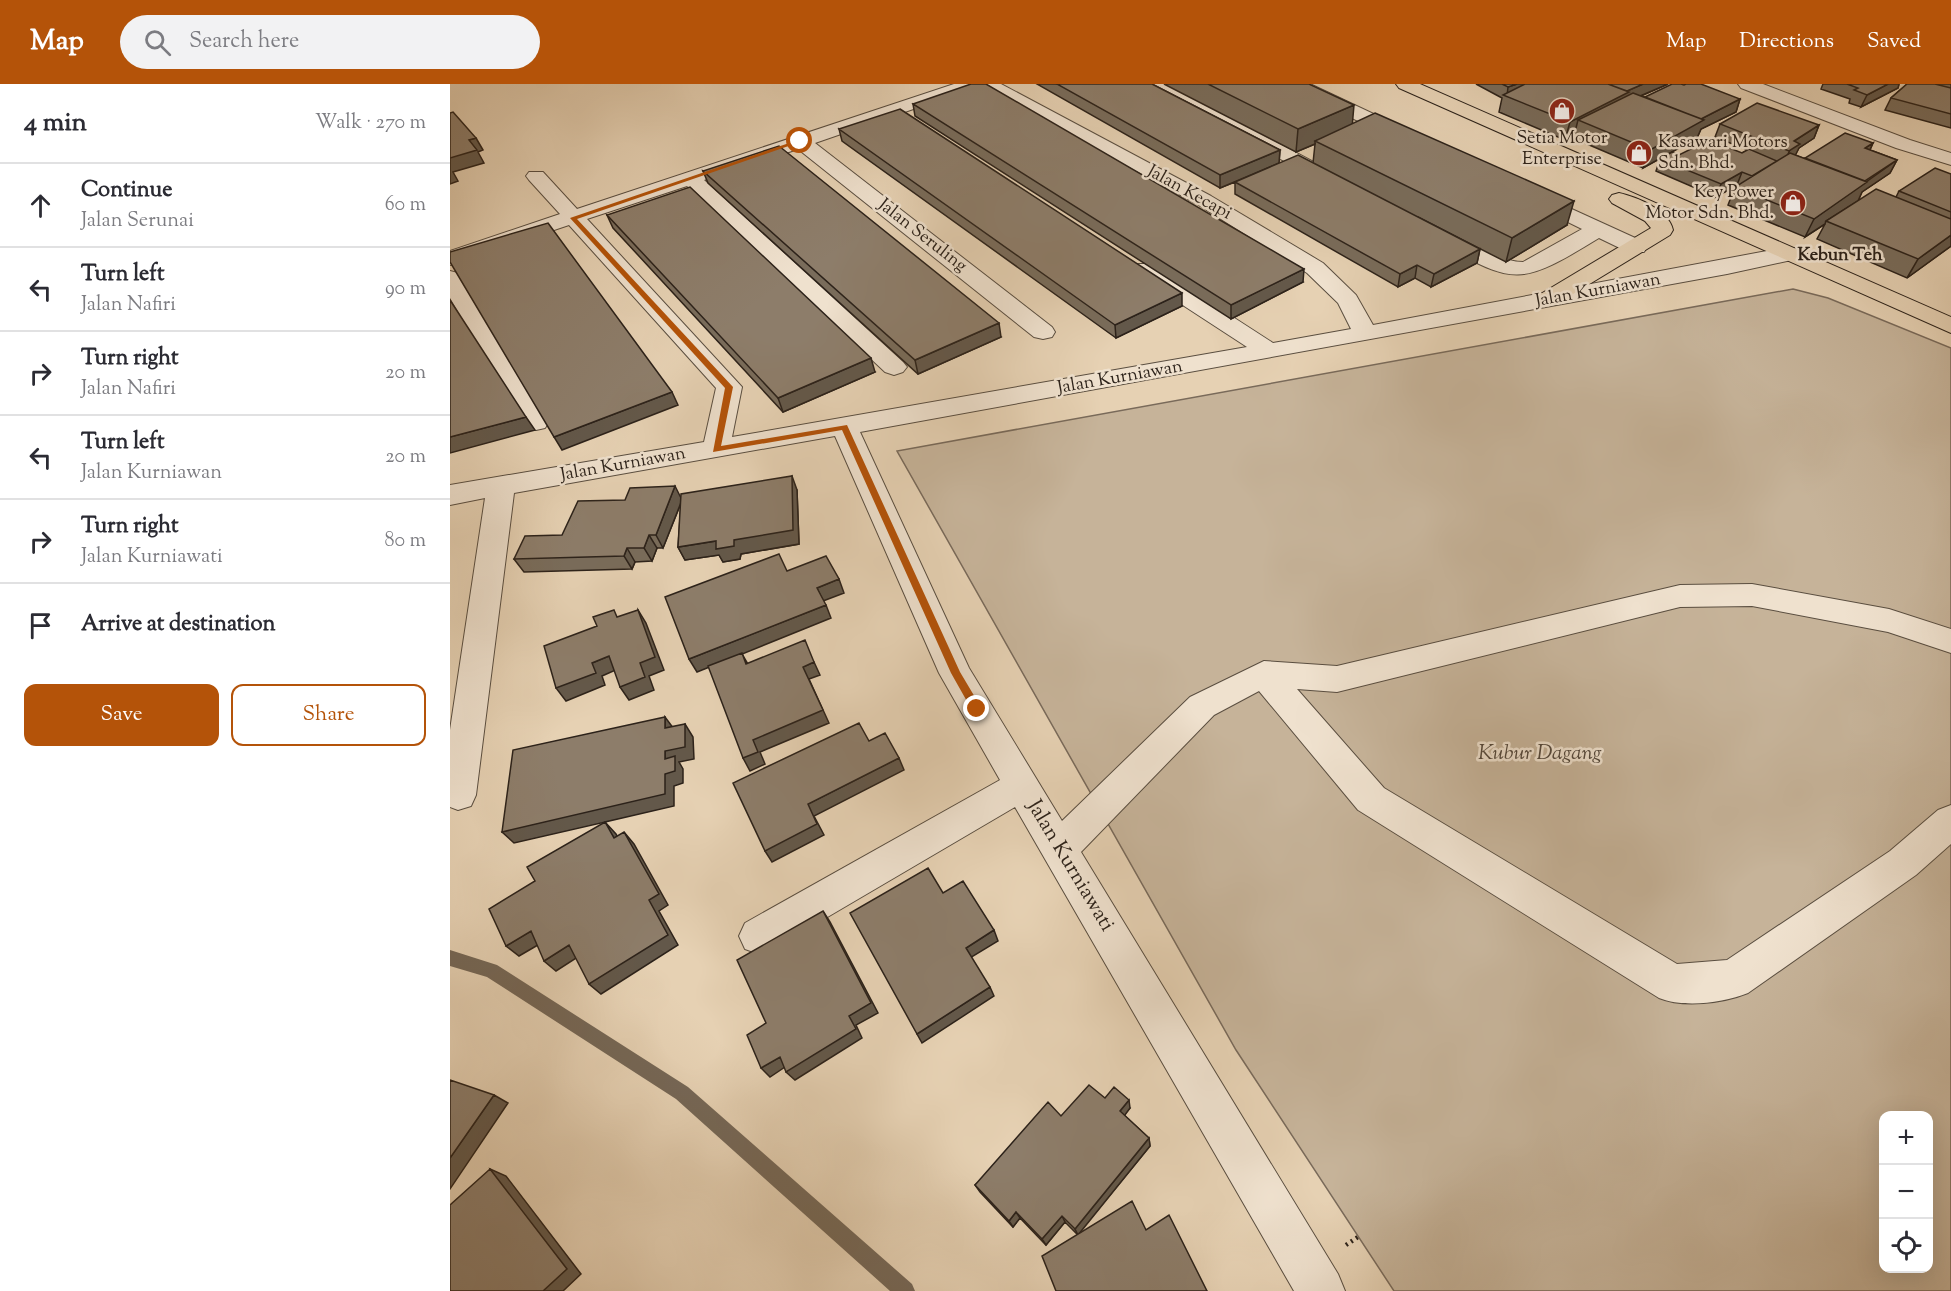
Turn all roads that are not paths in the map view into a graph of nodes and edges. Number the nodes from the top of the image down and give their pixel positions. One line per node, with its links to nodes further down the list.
1 (972, 84): 7 (street)
2 (987, 84): 24 (street, Jalan Kecapi)
3 (1153, 84): 16 (street)
4 (1295, 84): 9 (street)
5 (1405, 84): 13 (main road)
6 (1747, 84): 15 (street)
7 (896, 109): 8 (street); 11 (street)
8 (916, 122)
9 (1377, 123): 10 (street); 12 (street)
10 (1357, 133)
11 (800, 141): 20 (street); 35 (street, Jalan Seruling)
12 (1419, 143)
13 (1543, 145): 28 (main road); 29 (main road)
14 (1317, 152): 16 (street)
15 (1951, 160): 18 (street)
16 (1297, 161): 17 (street); 21 (street)
17 (1276, 170)
18 (1930, 174)
19 (536, 176): 25 (street)
20 (690, 178): 25 (street); 38 (street)
21 (1348, 187)
22 (1514, 189): 27 (street)
23 (1225, 191): 24 (street)
24 (1204, 200): 36 (street, Jalan Kecapi)
25 (573, 218): 31 (street); 41 (street)
26 (1419, 224): 27 (street)
27 (1598, 229): 28 (street)
28 (1636, 247): 33 (main road)
29 (1788, 254): 33 (street, Jalan Kurniawan); 34 (main road)
30 (1122, 255): 37 (street)
31 (450, 258)
32 (450, 278): 39 (street)
33 (1547, 300): 36 (street, Jalan Kurniawan)
34 (1951, 326)
35 (1043, 332)
36 (1365, 332): 37 (street, Jalan Kurniawan)
37 (1268, 350): 40 (street, Jalan Kurniawan)
38 (894, 367)
39 (536, 422)
40 (844, 427): 41 (street, Jalan Kurniawan); 46 (street, Jalan Kurniawati)
41 (716, 450): 42 (street, Jalan Kurniawan)
42 (501, 486): 43 (street, Jalan Kurniawan); 47 (street)
43 (450, 495)
44 (1951, 641): 45 (street)
45 (1264, 674): 48 (street); 49 (street)
46 (1022, 785): 49 (street, Jalan Kurniawati); 50 (street)
47 (458, 795)
48 (1951, 821)
49 (1060, 848): 51 (street, Jalan Kurniawati)
50 (759, 936)
51 (1321, 1291)

